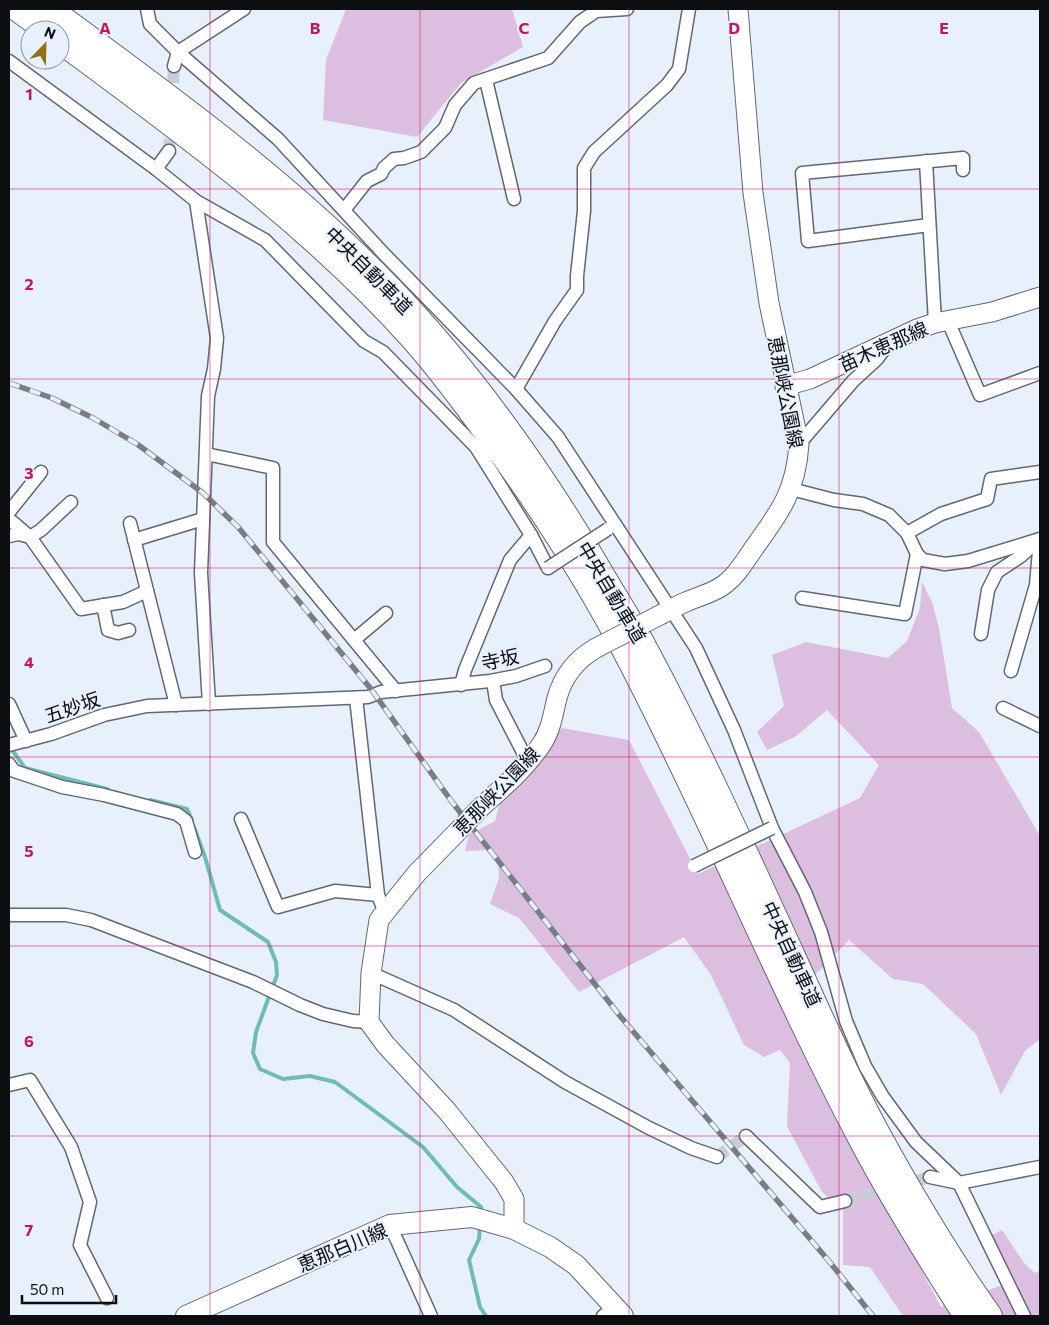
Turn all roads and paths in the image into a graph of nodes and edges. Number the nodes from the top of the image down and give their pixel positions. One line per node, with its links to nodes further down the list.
1 (17, 9): 8 (highway)
2 (50, 9): 92 (highway, 中央自動車道)
3 (147, 9): 10 (street)
4 (244, 9): 10 (street)
5 (627, 9): 13 (street)
6 (690, 9): 27 (street)
7 (738, 9): 26 (main road, 恵那峡公園線)
8 (32, 20)
9 (70, 48): 91 (highway, 中央自動車道)
10 (178, 52): 12 (street); 20 (street)
11 (9, 61): 16 (street)
12 (174, 66)
13 (486, 80): 18 (street); 20 (street)
14 (169, 152): 16 (street)
15 (926, 161): 17 (street); 21 (street); 21 (street)
16 (156, 169): 19 (street)
17 (963, 170)
18 (514, 199)
19 (196, 201): 29 (street); 40 (street)
20 (344, 210): 27 (street)
21 (929, 225): 23 (street)
22 (1040, 297): 23 (main road, 苗木恵那線)
23 (941, 322): 24 (main road, 苗木恵那線); 25 (street)
24 (888, 344): 26 (main road, 苗木恵那線); 28 (street)
25 (1040, 373)
26 (785, 386): 28 (main road, 恵那峡公園線)
27 (516, 388): 38 (street)
28 (799, 444): 32 (main road, 恵那峡公園線)
29 (206, 454): 36 (street); 53 (street)
30 (41, 472): 34 (street)
31 (1040, 472): 39 (street)
32 (791, 489): 39 (street); 49 (main road, 恵那峡公園線)
33 (71, 502): 42 (street)
34 (9, 512)
35 (9, 519): 42 (street)
36 (203, 519): 44 (street); 61 (street)
37 (130, 523): 44 (street)
38 (611, 526): 40 (street, bridge); 49 (street)
39 (906, 533): 45 (street)
40 (531, 535): 57 (street)
41 (9, 536): 42 (street)
42 (30, 537): 48 (street)
43 (1040, 539): 45 (street); 52 (street); 55 (street)
44 (134, 540): 46 (street)
45 (917, 554): 47 (street)
46 (147, 592): 48 (street); 62 (street)
47 (802, 598)
48 (103, 605): 51 (street)
49 (666, 612): 67 (main road, 恵那峡公園線, bridge); 70 (street)
50 (386, 613): 53 (street)
51 (129, 630)
52 (981, 634)
53 (354, 640): 58 (street)
54 (546, 666): 56 (street, 寺坂)
55 (1011, 671)
56 (493, 681): 57 (street, 寺坂); 67 (street)
57 (461, 685): 58 (street, 寺坂)
58 (396, 691): 59 (street, 寺坂)
59 (356, 698): 61 (street, 五妙坂); 73 (street)
60 (9, 704): 65 (street)
61 (209, 704): 62 (street, 五妙坂)
62 (176, 705): 65 (street, 五妙坂)
63 (1002, 708): 64 (street)
64 (1040, 726)
65 (26, 741): 66 (street, 五妙坂)
66 (9, 746)
67 (528, 762): 74 (main road, 恵那峡公園線, bridge)
68 (9, 764): 71 (street)
69 (241, 819): 73 (street)
70 (772, 828): 72 (street, bridge); 83 (street)
71 (196, 852)
72 (694, 866)
73 (378, 895): 74 (street)
74 (385, 913): 76 (main road, 恵那峡公園線)
75 (9, 915): 77 (street)
76 (371, 973): 77 (main road, 恵那峡公園線); 80 (street)
77 (369, 1022): 86 (main road)
78 (9, 1085): 87 (street)
79 (746, 1136): 84 (street)
80 (717, 1157)
81 (1040, 1167): 83 (street)
82 (930, 1176): 83 (street)
83 (959, 1184): 93 (street)
84 (846, 1201)
85 (390, 1224): 86 (main road, 恵那白川線); 89 (main road, 恵那白川線); 90 (street)
86 (514, 1229): 88 (main road, 恵那白川線)
87 (107, 1298)
88 (614, 1313)
89 (186, 1316)
90 (431, 1316)
91 (966, 1316)
92 (990, 1316)
93 (1024, 1316)

